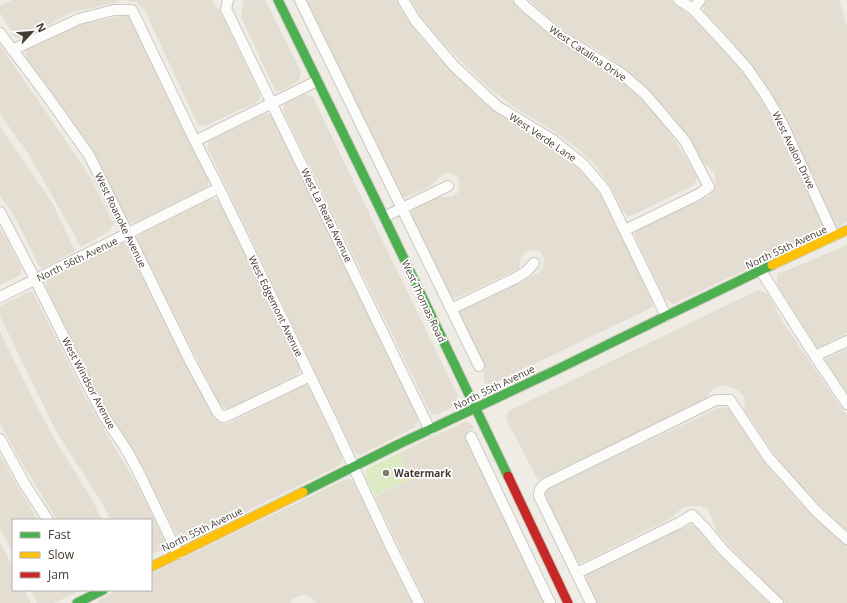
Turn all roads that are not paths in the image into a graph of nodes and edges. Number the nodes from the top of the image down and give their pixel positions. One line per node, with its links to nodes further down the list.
1 (228, 0): 12 (street, West La Reata Avenue)
2 (278, 0): 11 (street, West Thomas Road)
3 (300, 0): 16 (street, West Thomas Road)
4 (403, 0): 19 (street, West Verde Lane)
5 (519, 0): 19 (street, West Catalina Drive)
6 (679, 0): 8 (street, West Avalon Drive)
7 (700, 0): 8 (street)
8 (692, 9): 22 (street, West Avalon Drive)
9 (0, 33): 10 (street, West Roanoke Avenue)
10 (12, 50): 13 (street, West Edgemont Avenue); 21 (street, West Roanoke Avenue)
11 (317, 82): 12 (street); 18 (street, West Thomas Road)
12 (273, 104): 13 (street); 35 (street, West La Reata Avenue)
13 (196, 141): 15 (street, West Edgemont Avenue)
14 (448, 186): 16 (street)
15 (219, 188): 21 (street, North 56th Avenue); 32 (street, West Edgemont Avenue)
16 (402, 208): 18 (street); 27 (street, West Thomas Road)
17 (0, 212): 25 (street, West Windsor Avenue)
18 (384, 217): 34 (street, West Thomas Road)
19 (624, 230): 28 (street, West Verde Lane)
20 (847, 230): 22 (street, North 55th Avenue)
21 (128, 234): 25 (street, North 56th Avenue); 32 (street, West Roanoke Avenue)
22 (834, 236): 24 (street, North 55th Avenue)
23 (534, 264): 27 (street)
24 (761, 271): 28 (street, North 55th Avenue); 30 (street)
25 (35, 279): 26 (street, North 56th Avenue); 43 (street, West Windsor Avenue)
26 (0, 297)
27 (451, 309): 31 (street, West Thomas Road)
28 (666, 316): 34 (street, North 55th Avenue)
29 (847, 341): 30 (street)
30 (815, 356): 33 (street)
31 (479, 366)
32 (310, 376): 38 (street, West Edgemont Avenue)
33 (847, 404)
34 (476, 408): 35 (street, North 55th Avenue); 39 (street, West Thomas Road)
35 (430, 430): 38 (street, North 55th Avenue)
36 (471, 437): 40 (street)
37 (0, 439): 41 (street)
38 (354, 467): 43 (street, North 55th Avenue); 49 (street, West Edgemont Avenue)
39 (506, 471): 40 (street); 51 (street, West Thomas Road)
40 (491, 478): 50 (street)
41 (47, 519)
42 (847, 540): 45 (street)
43 (178, 554): 44 (street, North 55th Avenue)
44 (152, 567)
45 (577, 572): 52 (street); 53 (street)
46 (101, 591): 47 (street)
47 (89, 597): 48 (street)
48 (76, 603)
49 (419, 603)
50 (550, 603)
51 (568, 603)
52 (591, 603)
53 (778, 603)

